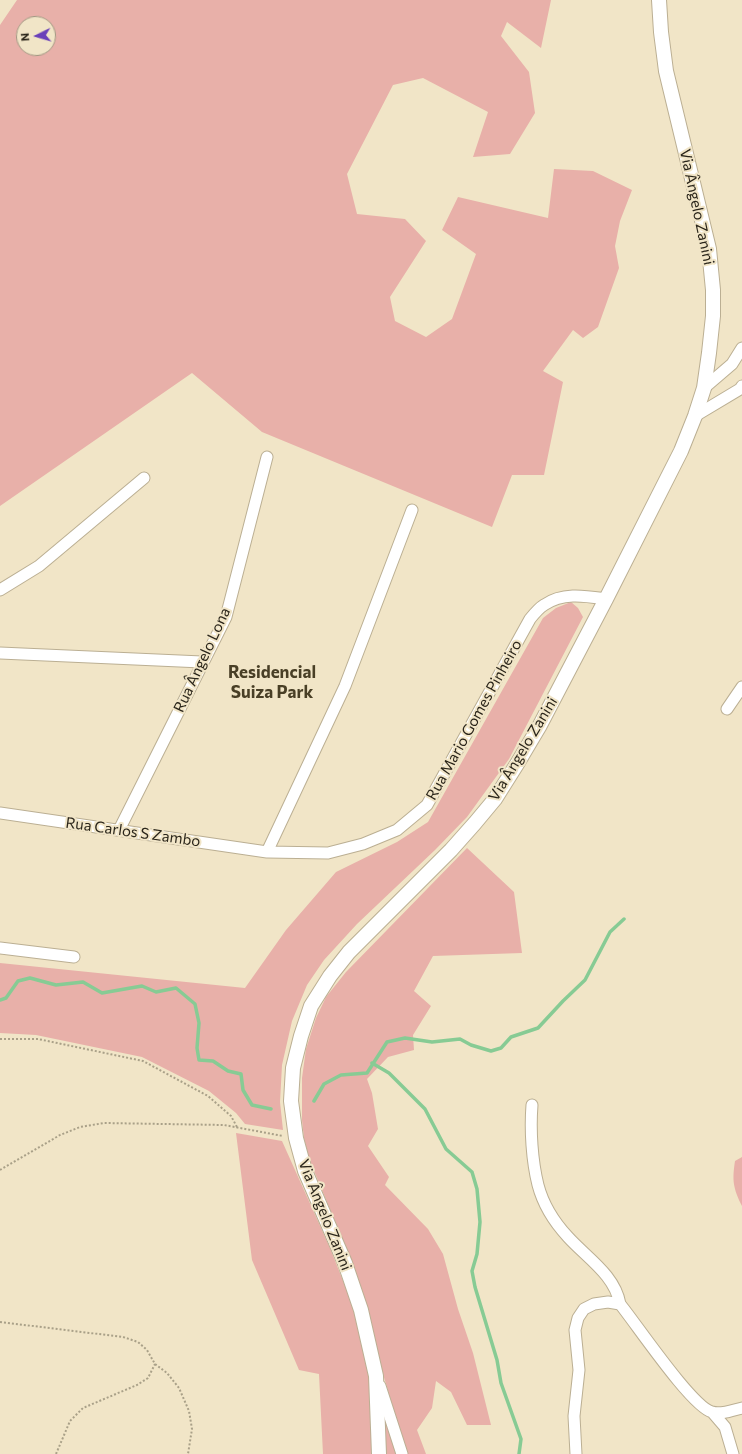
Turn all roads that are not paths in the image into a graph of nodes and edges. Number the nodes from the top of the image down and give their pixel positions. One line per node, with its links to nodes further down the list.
1 (659, 0): 4 (street, Via Ângelo Zanini)
2 (742, 348): 4 (street)
3 (742, 386): 5 (street)
4 (704, 388): 5 (street, Via Ângelo Zanini)
5 (695, 416): 10 (street, Via Ângelo Zanini)
6 (267, 457): 12 (street, Rua Ângelo Lona)
7 (144, 478): 9 (street)
8 (412, 510): 17 (street)
9 (0, 590)
10 (606, 599): 17 (street, Rua Mario Gomes Pinheiro); 22 (street, Via Ângelo Zanini)
11 (0, 653): 12 (street)
12 (202, 662): 16 (street, Rua Ângelo Lona)
13 (742, 686): 14 (street)
14 (727, 709)
15 (0, 813): 16 (street, Rua Carlos S Zambo)
16 (119, 830): 17 (street, Rua Carlos S Zambo)
17 (267, 852)
18 (0, 948): 19 (street)
19 (74, 957)
20 (532, 1105): 21 (street)
21 (620, 1304): 24 (street); 27 (street)
22 (376, 1376): 25 (street, Via Ângelo Zanini); 26 (street)
23 (742, 1408): 24 (street)
24 (713, 1413): 28 (street)
25 (379, 1454)
26 (402, 1454)
27 (576, 1454)
28 (733, 1454)

